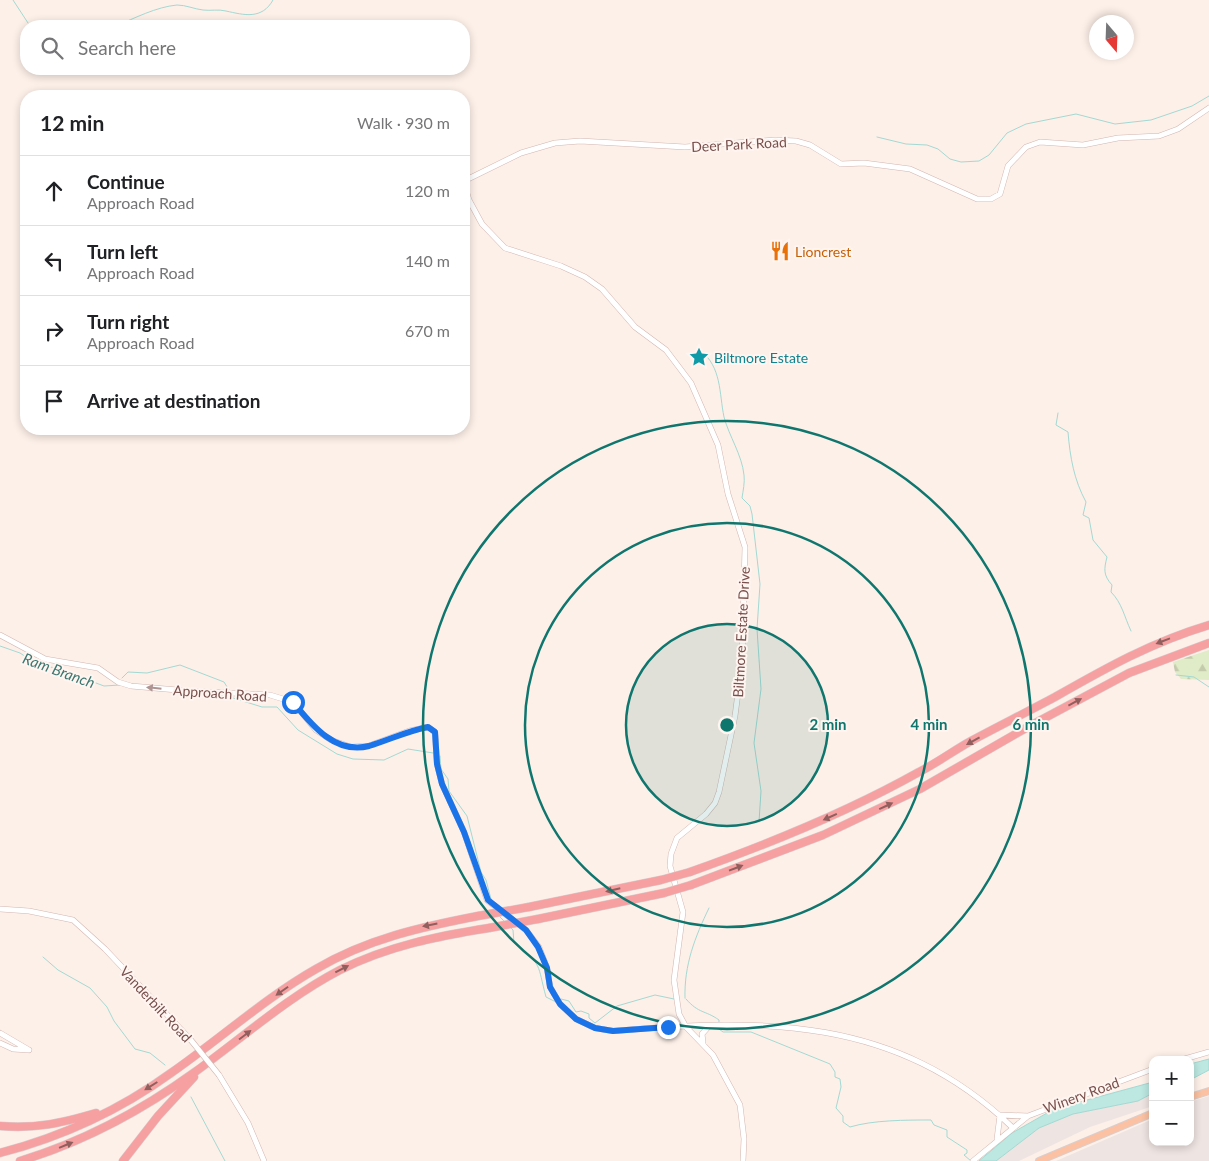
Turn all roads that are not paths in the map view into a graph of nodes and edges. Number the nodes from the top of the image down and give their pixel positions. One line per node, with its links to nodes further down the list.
1 (1209, 108): 2 (street, Deer Park Road)
2 (470, 179)
3 (470, 202): 9 (street, Biltmore Estate Drive)
4 (1209, 626): 19 (highway, one-way to 19, bridge)
5 (0, 635): 9 (street, Approach Road, one-way to 5)
6 (1209, 643): 15 (highway, one-way to 6, bridge)
7 (0, 909): 30 (street, Vanderbilt Road, bridge)
8 (709, 1026): 9 (street); 12 (street); 20 (street)
9 (686, 1027): 12 (street, Biltmore Estate Drive)
10 (0, 1034): 11 (street)
11 (0, 1043)
12 (703, 1043): 31 (street, Biltmore Estate Drive)
13 (1209, 1052): 14 (street)
14 (1194, 1056)
15 (206, 1064): 28 (highway, one-way to 15); 29 (highway)
16 (1149, 1071): 22 (street, Winery Road)
17 (1209, 1091): 18 (main road)
18 (1194, 1096)
19 (112, 1109): 23 (highway); 26 (highway)
20 (1000, 1115): 22 (street); 24 (street); 25 (street)
21 (1149, 1115): 32 (main road)
22 (1028, 1116): 24 (street, Winery Road)
23 (0, 1126)
24 (1012, 1127): 25 (street, Winery Road)
25 (997, 1140): 27 (street, Winery Road)
26 (0, 1153)
27 (974, 1160)
28 (20, 1161)
29 (122, 1161)
30 (264, 1161)
31 (743, 1161)
32 (1039, 1161)

